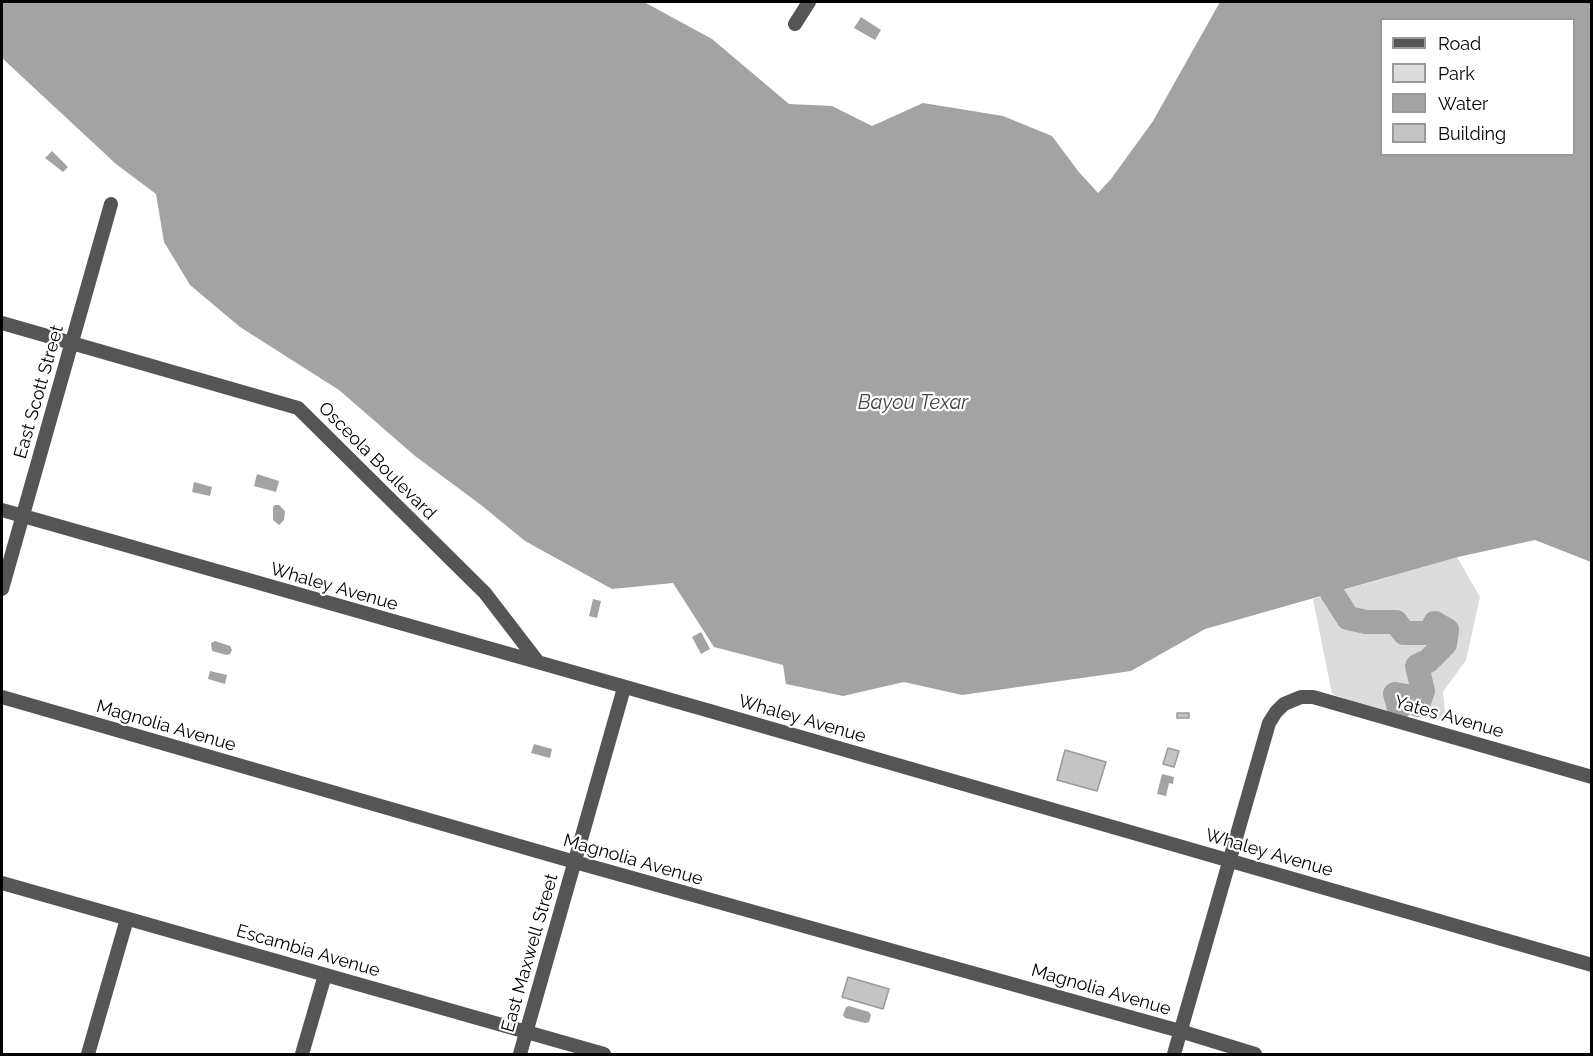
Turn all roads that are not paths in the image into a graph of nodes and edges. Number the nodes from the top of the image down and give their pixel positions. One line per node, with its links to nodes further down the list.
1 (809, 2): 2 (street)
2 (795, 24)
3 (111, 204): 5 (street, East Scott Street)
4 (2, 323): 5 (street)
5 (72, 343): 7 (street, East Scott Street); 9 (street, Osceola Boulevard)
6 (2, 510): 7 (street, Whaley Avenue)
7 (22, 516): 8 (street, East Scott Street); 9 (street, Whaley Avenue)
8 (2, 589)
9 (538, 662): 10 (street, Whaley Avenue)
10 (624, 688): 13 (street, Whaley Avenue); 14 (street, East Maxwell Street)
11 (2, 697): 14 (street, Magnolia Avenue)
12 (1592, 777): 13 (street, Yates Avenue)
13 (1229, 860): 17 (street, Whaley Avenue); 19 (street)
14 (575, 862): 19 (street, Magnolia Avenue); 20 (street, East Maxwell Street)
15 (2, 883): 16 (street, Escambia Avenue)
16 (127, 919): 18 (street, Escambia Avenue); 21 (street)
17 (1592, 965)
18 (325, 975): 20 (street, Escambia Avenue); 22 (street)
19 (1180, 1031): 25 (street); 26 (street, Magnolia Avenue)
20 (526, 1033): 23 (street, East Maxwell Street); 24 (street, Escambia Avenue)
21 (88, 1054)
22 (302, 1054)
23 (520, 1054)
24 (604, 1054)
25 (1174, 1054)
26 (1255, 1054)

